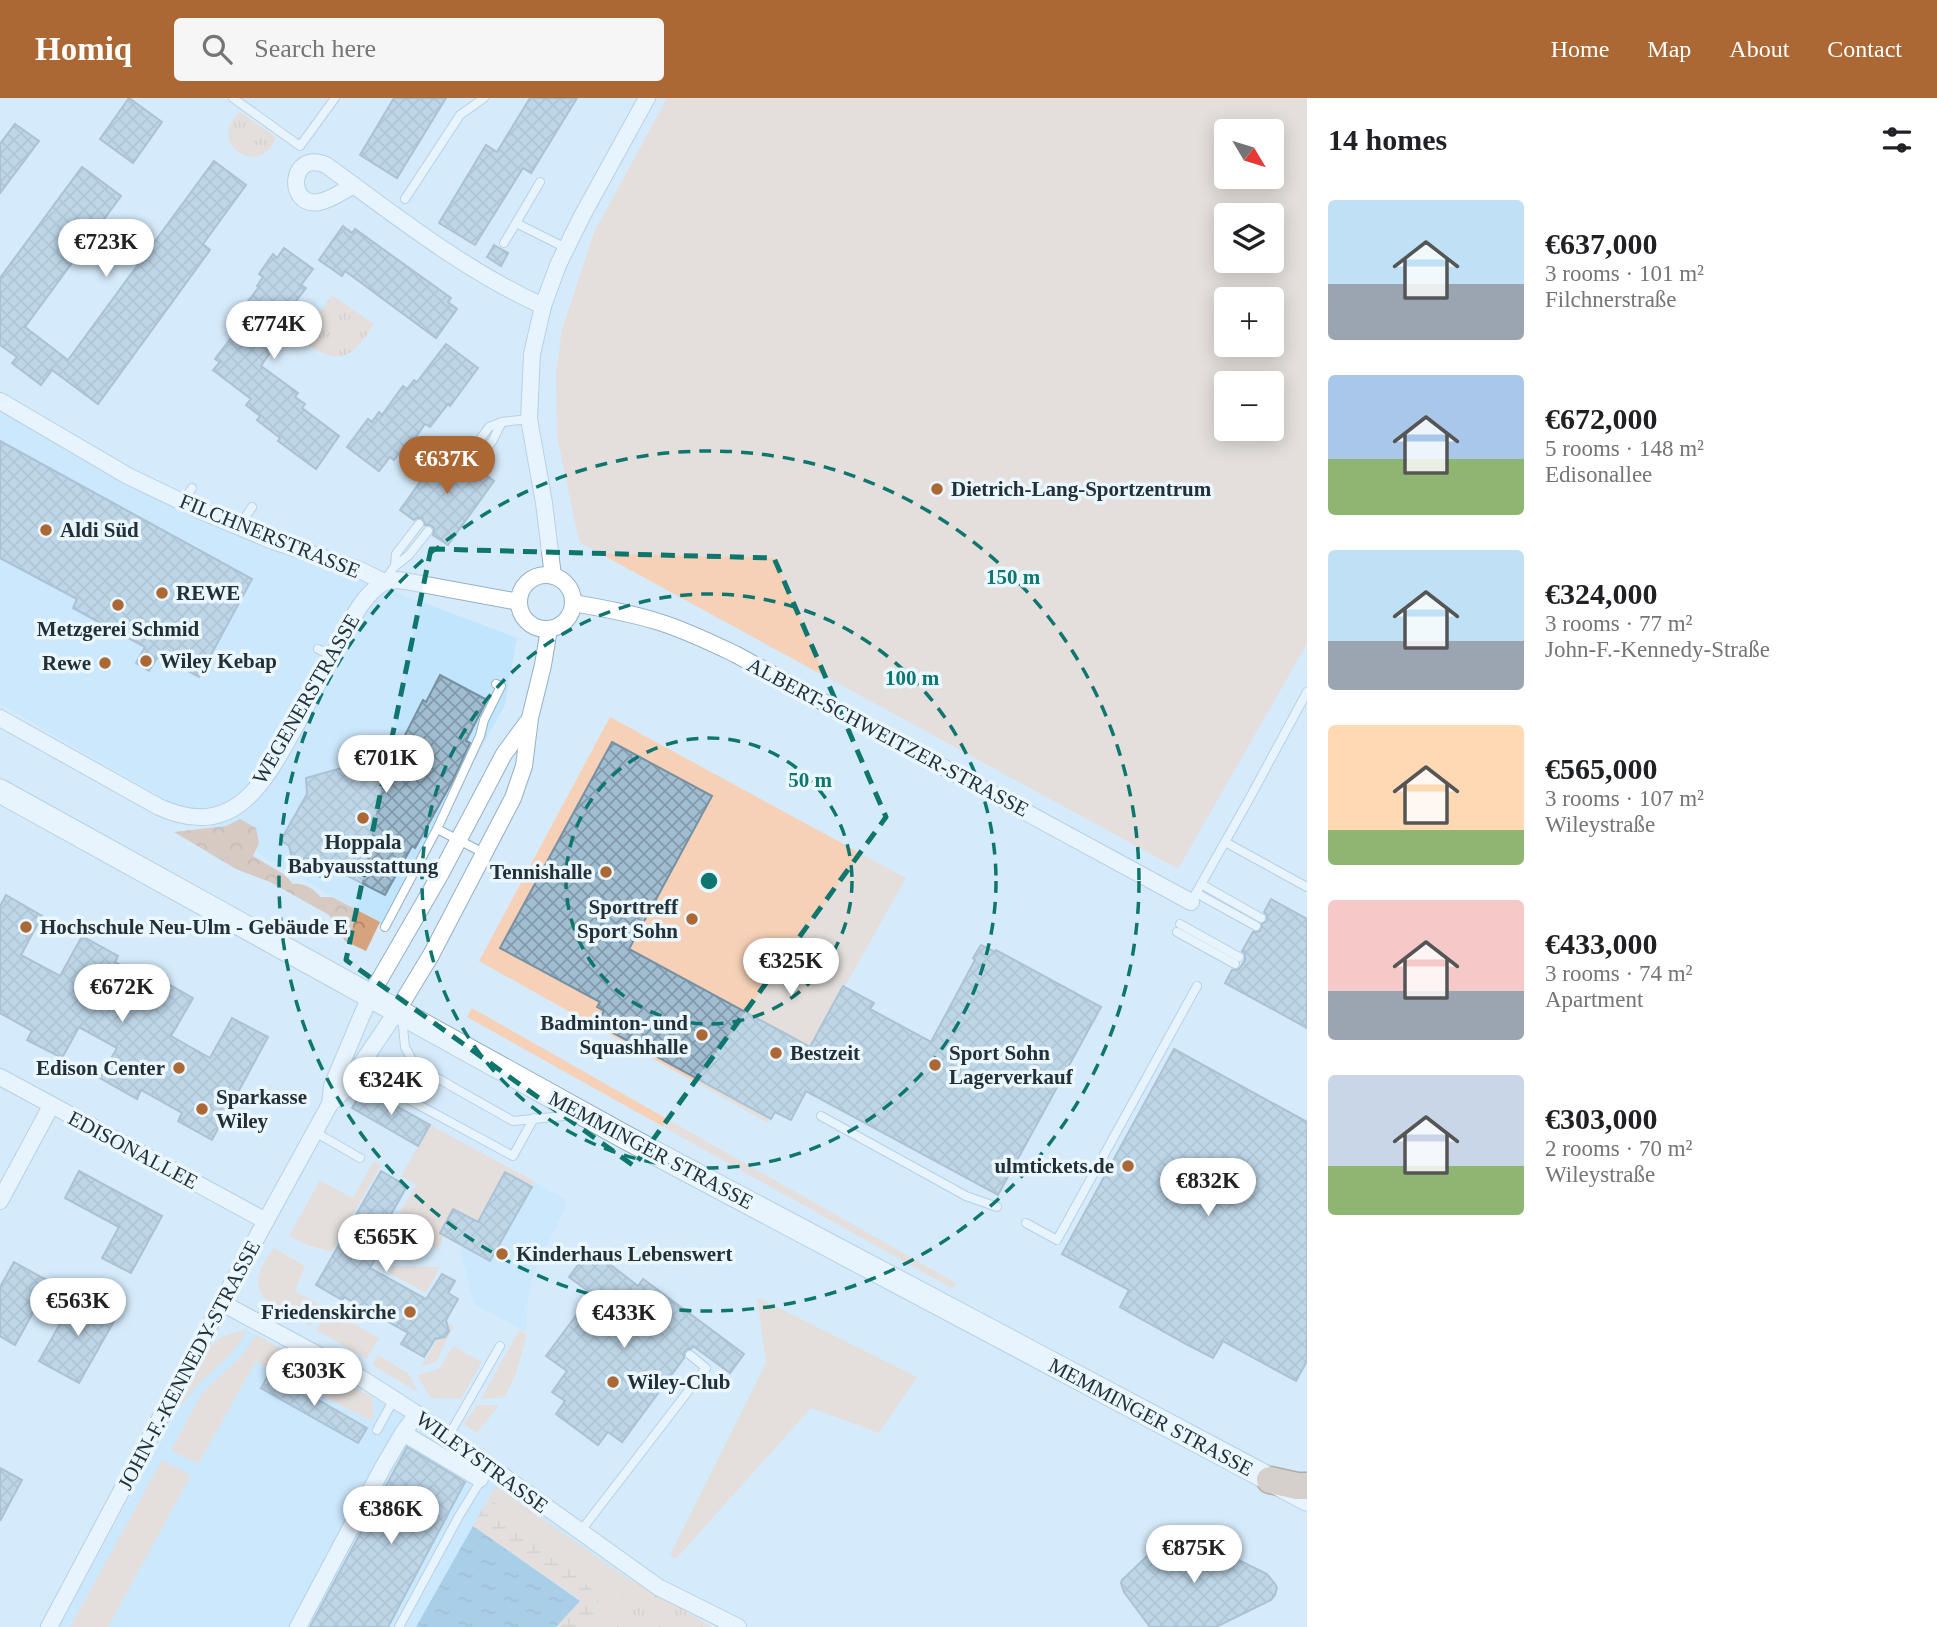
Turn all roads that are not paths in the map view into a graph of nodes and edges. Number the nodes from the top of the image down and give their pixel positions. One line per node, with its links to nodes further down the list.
1 (233, 98): 2 (lane)
2 (335, 98)
3 (484, 98): 7 (lane)
4 (647, 98): 10 (street)
5 (540, 182): 8 (lane)
6 (354, 186): 11 (street)
7 (404, 199)
8 (516, 223): 9 (lane); 10 (lane)
9 (504, 243)
10 (566, 248): 11 (street)
11 (543, 306): 13 (street)
12 (0, 401): 18 (street, FILCHNERSTRASSE)
13 (530, 419): 14 (lane); 24 (street)
14 (502, 422): 15 (lane); 16 (lane)
15 (465, 460)
16 (474, 467)
17 (192, 488): 18 (lane)
18 (183, 502): 21 (street, FILCHNERSTRASSE)
19 (252, 507): 21 (lane)
20 (419, 524): 23 (lane)
21 (239, 527): 25 (street, FILCHNERSTRASSE)
22 (428, 531): 23 (lane)
23 (395, 566): 25 (lane)
24 (553, 576): 26 (street); 27 (street)
25 (384, 582): 26 (street, FILCHNERSTRASSE); 31 (street, WEGENERSTRASSE)
26 (519, 602): 28 (street)
27 (573, 603): 28 (street); 40 (street, ALBERT-SCHWEITZER-STRASSE)
28 (549, 629): 32 (street)
29 (496, 684): 34 (lane)
30 (1307, 691): 36 (lane)
31 (0, 718)
32 (530, 718): 35 (street); 37 (street)
33 (0, 791): 44 (main road, MEMMINGER STRASSE)
34 (437, 829): 35 (lane); 41 (lane)
35 (459, 840): 37 (lane); 44 (street)
36 (1225, 842): 38 (lane); 39 (lane)
37 (484, 853): 45 (street)
38 (1201, 884): 40 (lane); 40 (lane)
39 (1307, 887)
40 (1194, 897)
41 (385, 927)
42 (1237, 961): 42 (lane)
43 (1197, 985): 58 (lane)
44 (370, 996): 45 (main road, MEMMINGER STRASSE); 48 (street, JOHN-F.-KENNEDY-STRASSE)
45 (400, 1013): 48 (street, JOHN-F.-KENNEDY-STRASSE); 50 (main road, MEMMINGER STRASSE); 52 (lane)
46 (0, 1077): 49 (street, EDISONALLEE)
47 (404, 1097): 52 (lane)
48 (330, 1104): 53 (street, JOHN-F.-KENNEDY-STRASSE)
49 (51, 1106): 55 (street); 57 (street, EDISONALLEE)
50 (585, 1115): 52 (lane); 68 (main road, MEMMINGER STRASSE)
51 (821, 1116): 56 (lane)
52 (534, 1118)
53 (315, 1132): 54 (lane); 57 (street, JOHN-F.-KENNEDY-STRASSE)
54 (360, 1158)
55 (0, 1201)
56 (997, 1207)
57 (266, 1221): 59 (street, JOHN-F.-KENNEDY-STRASSE)
58 (1026, 1223)
59 (222, 1303): 62 (street, WILEYSTRASSE); 72 (street, JOHN-F.-KENNEDY-STRASSE)
60 (500, 1346): 66 (lane)
61 (690, 1356): 71 (lane)
62 (394, 1399): 63 (street, WILEYSTRASSE); 64 (lane)
63 (416, 1414): 65 (street); 66 (street, WILEYSTRASSE)
64 (377, 1430)
65 (402, 1433): 67 (street); 73 (street)
66 (448, 1437): 67 (street, WILEYSTRASSE)
67 (485, 1473): 71 (street, WILEYSTRASSE); 74 (lane)
68 (1270, 1480): 69 (main road); 70 (main road, MEMMINGER STRASSE)
69 (1307, 1486)
70 (1307, 1499)
71 (580, 1532): 75 (street, WILEYSTRASSE)
72 (49, 1627)
73 (298, 1627)
74 (399, 1627)
75 (738, 1627)

